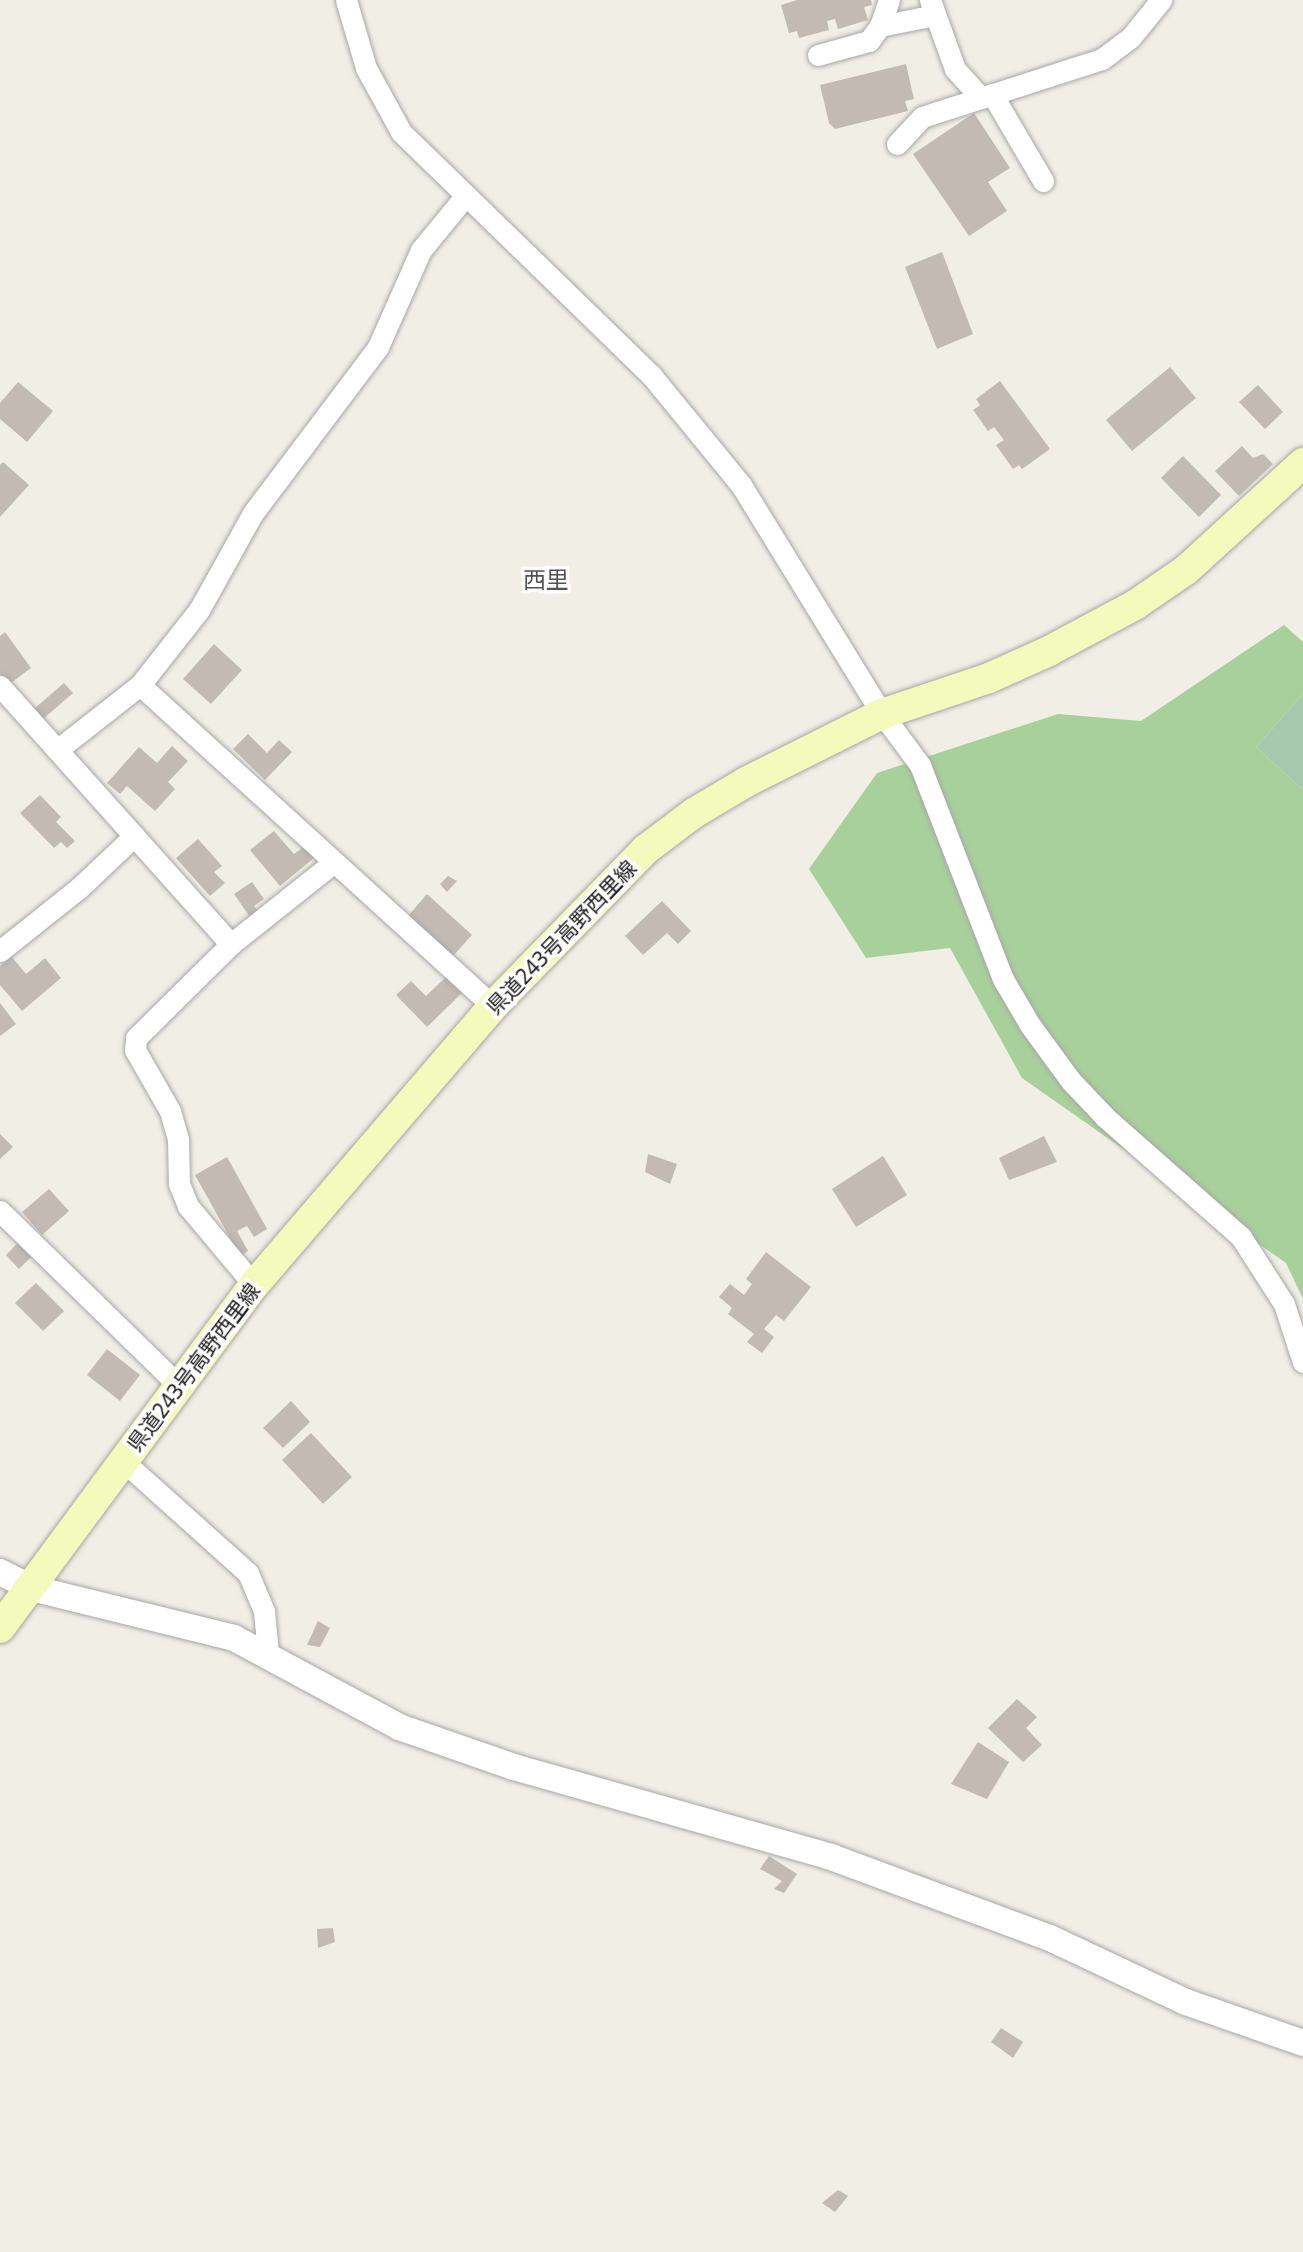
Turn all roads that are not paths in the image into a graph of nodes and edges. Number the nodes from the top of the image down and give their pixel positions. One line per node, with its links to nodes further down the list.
1 (346, 0): 10 (street)
2 (889, 0): 5 (street)
3 (1161, 0): 7 (street)
4 (932, 7): 5 (street); 7 (street)
5 (880, 26): 6 (street)
6 (818, 55)
7 (986, 96): 8 (street); 9 (street)
8 (897, 144)
9 (1043, 181)
10 (466, 195): 12 (street); 14 (street)
11 (1303, 463): 14 (main road, 県道243号高野西里線)
12 (139, 685): 15 (street); 17 (street)
13 (0, 686): 15 (street)
14 (882, 714): 20 (main road, 県道243号高野西里線); 23 (street)
15 (57, 750): 16 (street)
16 (134, 836): 18 (street); 19 (street)
17 (333, 863): 18 (street); 20 (street)
18 (231, 944): 22 (street)
19 (0, 951)
20 (493, 1006): 22 (main road, 県道243号高野西里線)
21 (0, 1210): 24 (street)
22 (254, 1285): 24 (main road, 県道243号高野西里線)
23 (1303, 1362)
24 (178, 1385): 25 (main road, 県道243号高野西里線)
25 (122, 1460): 27 (main road, 県道243号高野西里線); 29 (street)
26 (0, 1572): 27 (street)
27 (31, 1588): 28 (main road, 県道243号高野西里線); 29 (street)
28 (0, 1628)
29 (268, 1653): 30 (street)
30 (1303, 2043)

